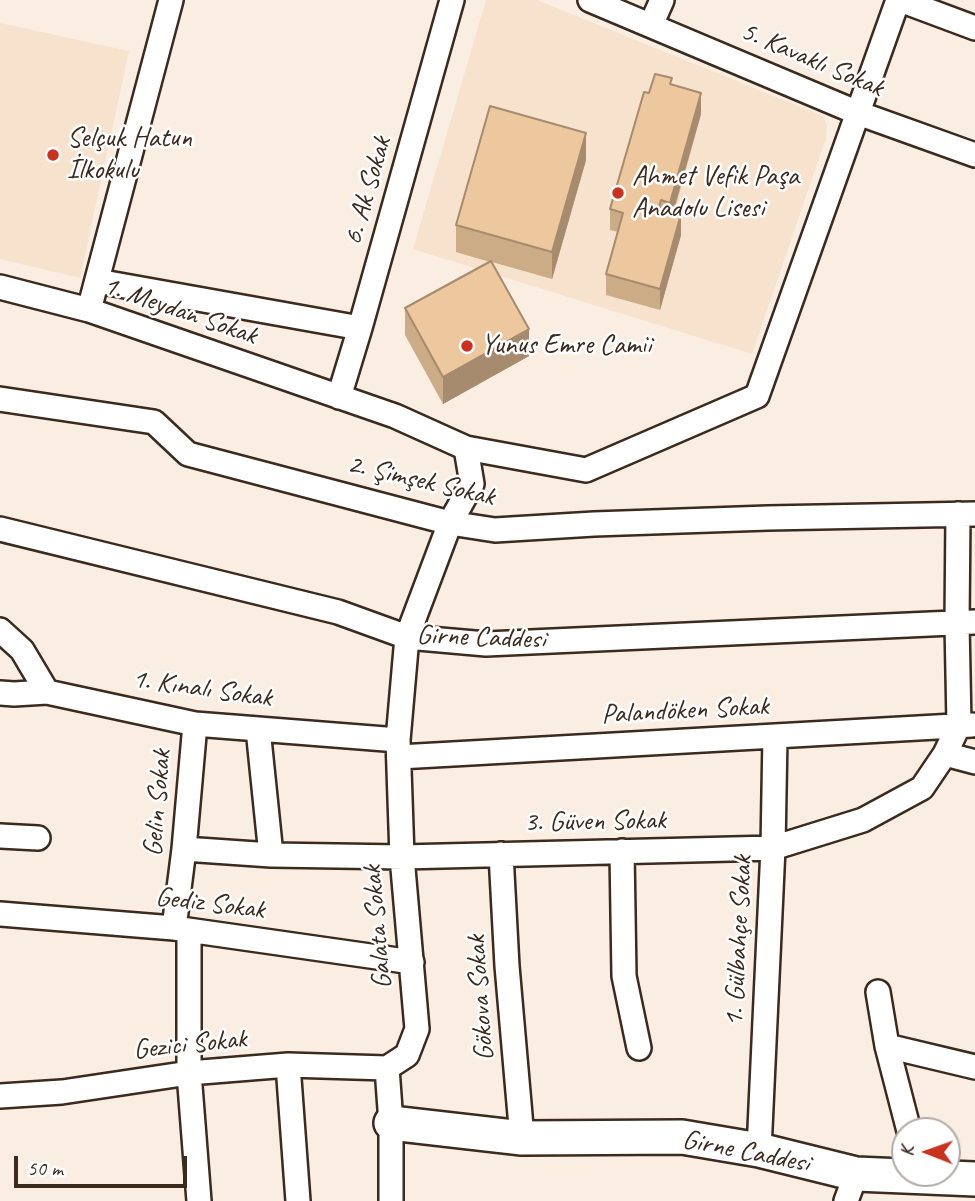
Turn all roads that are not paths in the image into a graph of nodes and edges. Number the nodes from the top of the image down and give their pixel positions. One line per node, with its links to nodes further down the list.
1 (171, 0): 10 (street)
2 (452, 0): 13 (street, 6. Ak Sokak)
3 (590, 0): 6 (street, 5. Kavaklı Sokak)
4 (662, 0): 6 (street)
5 (899, 0): 7 (street); 8 (street, 1. Meydan Sokak)
6 (651, 25): 8 (street, 5. Kavaklı Sokak)
7 (975, 29)
8 (858, 113): 9 (street, 5. Kavaklı Sokak); 16 (street, 1. Meydan Sokak)
9 (975, 155)
10 (97, 281): 12 (street); 13 (street, 1. Meydan Sokak)
11 (0, 287): 12 (street, 1. Meydan Sokak)
12 (89, 310): 14 (street, 1. Meydan Sokak)
13 (360, 328): 14 (street, 6. Ak Sokak)
14 (339, 397): 16 (street, 1. Meydan Sokak)
15 (0, 399): 18 (street, 2. Şimşek Sokak)
16 (466, 448): 18 (street, Galata Sokak)
17 (967, 514): 18 (street, 2. Şimşek Sokak); 20 (street)
18 (450, 523): 22 (street, Galata Sokak)
19 (0, 529): 22 (street, Girne Caddesi)
20 (966, 623): 22 (street, Girne Caddesi); 26 (street)
21 (0, 630): 23 (street)
22 (407, 637): 29 (street, Galata Sokak)
23 (47, 692): 24 (street, 1. Kınalı Sokak); 25 (street, 1. Kınalı Sokak)
24 (0, 693)
25 (195, 724): 27 (street, 1. Kınalı Sokak); 35 (street, Gelin Sokak)
26 (967, 725): 28 (street, Palandöken Sokak); 30 (street, 3. Güven Sokak)
27 (258, 729): 29 (street, 1. Kınalı Sokak); 38 (street)
28 (775, 736): 29 (street, Palandöken Sokak); 34 (street, 1. Gülbahçe Sokak)
29 (398, 748): 39 (street, Galata Sokak)
30 (945, 754): 31 (street); 34 (street, 3. Güven Sokak)
31 (975, 762)
32 (0, 836): 33 (street)
33 (37, 838)
34 (773, 848): 36 (street, 3. Güven Sokak); 54 (street, 1. Gülbahçe Sokak)
35 (184, 849): 38 (street, 3. Güven Sokak); 41 (street, Gelin Sokak)
36 (622, 851): 37 (street, 3. Güven Sokak); 45 (street)
37 (501, 854): 39 (street, 3. Güven Sokak); 53 (street, Gökova Sokak)
38 (271, 855): 39 (street, 3. Güven Sokak)
39 (402, 857): 42 (street, Galata Sokak)
40 (0, 914): 41 (street, Gediz Sokak)
41 (181, 929): 42 (street, Gediz Sokak); 49 (street, Gelin Sokak)
42 (412, 962): 48 (street, Galata Sokak)
43 (878, 992): 44 (street)
44 (887, 1046): 47 (street); 51 (street)
45 (639, 1048)
46 (288, 1065): 48 (street, Gezici Sokak); 49 (street, Gezici Sokak); 58 (street)
47 (975, 1067)
48 (387, 1068): 52 (street)
49 (189, 1073): 50 (street, Gezici Sokak); 57 (street, Gelin Sokak)
50 (0, 1096)
51 (905, 1117)
52 (391, 1123): 53 (main road, Girne Caddesi); 59 (street)
53 (522, 1138): 54 (main road, Girne Caddesi)
54 (759, 1150): 56 (main road, Girne Caddesi)
55 (891, 1180): 56 (main road, Girne Caddesi)
56 (851, 1188)
57 (199, 1201)
58 (298, 1201)
59 (391, 1201)

